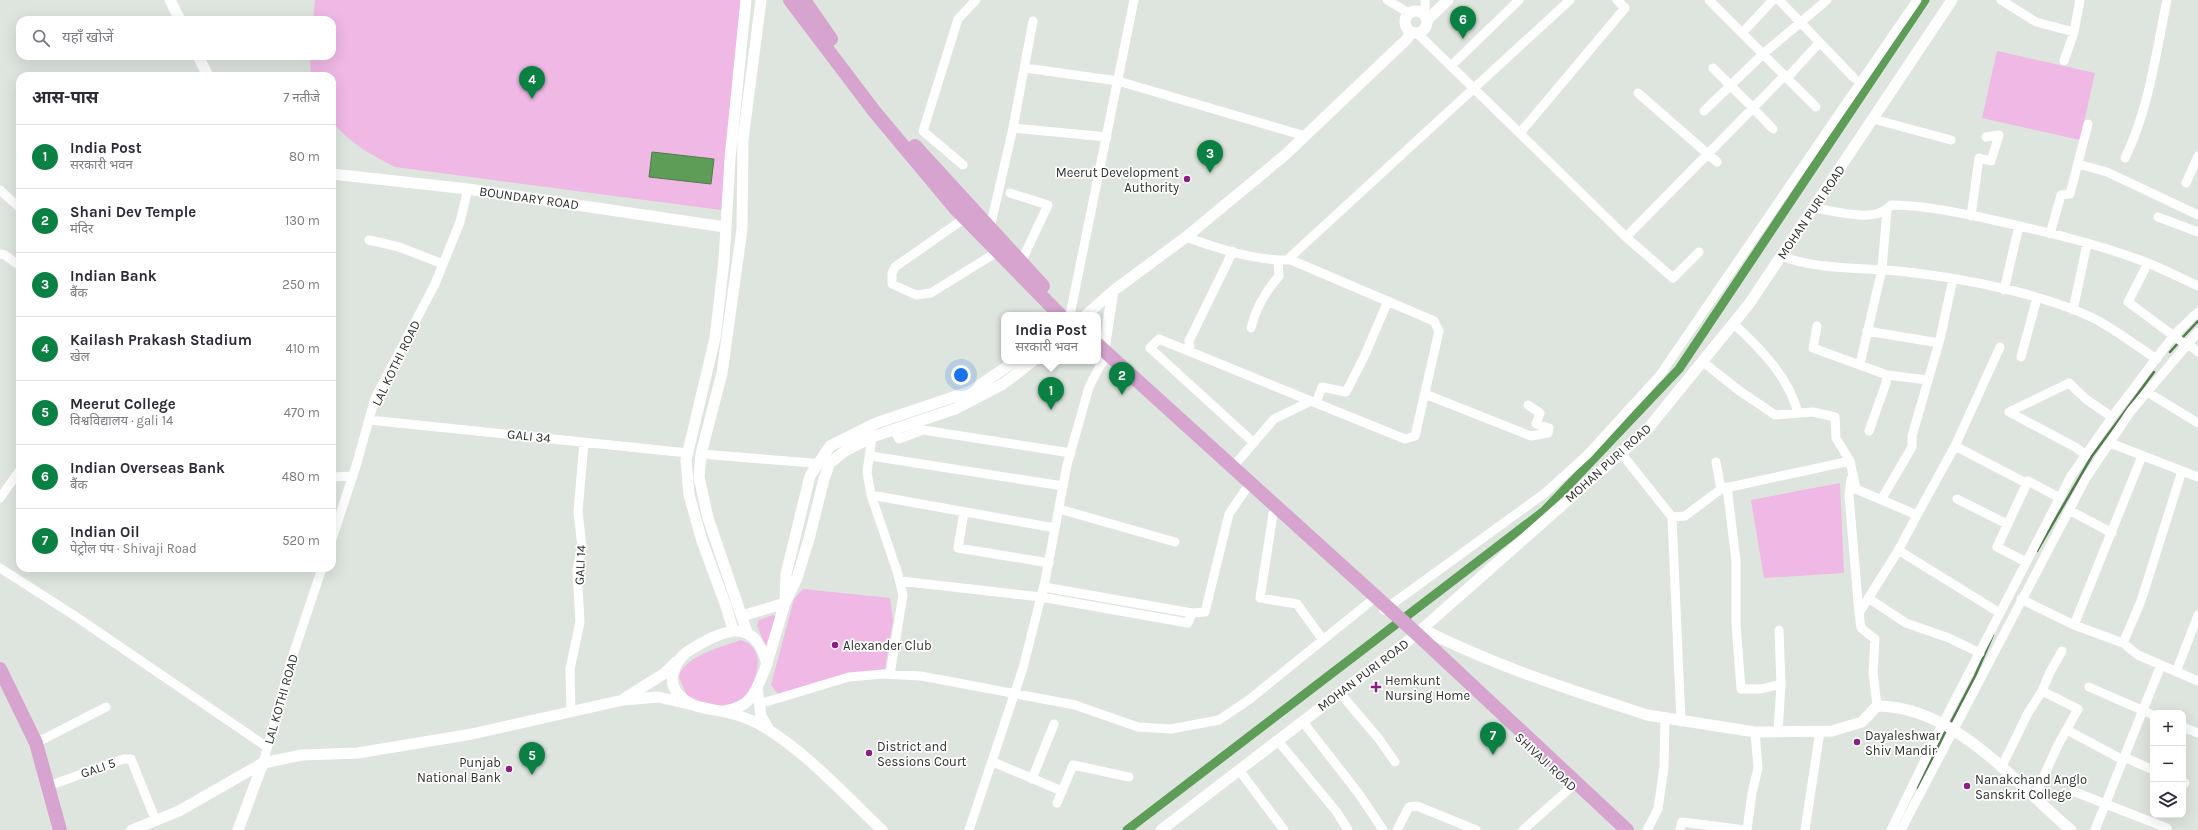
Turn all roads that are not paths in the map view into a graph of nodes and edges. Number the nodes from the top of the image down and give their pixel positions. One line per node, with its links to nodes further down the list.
1 (170, 0): 24 (street)
2 (746, 0): 78 (street)
3 (761, 0): 148 (street)
4 (790, 0): 76 (main road)
5 (804, 0): 58 (main road)
6 (976, 0): 52 (street)
7 (1134, 0): 41 (street)
8 (1387, 0): 23 (street)
9 (1425, 0): 25 (street)
10 (1448, 0): 25 (street)
11 (1519, 0): 35 (street)
12 (1570, 0): 43 (street)
13 (1617, 0): 53 (street)
14 (1709, 0): 30 (street)
15 (1773, 0): 30 (street)
16 (1779, 0): 27 (street)
17 (1827, 0): 27 (street)
18 (1917, 0): 195 (street)
19 (1952, 0): 48 (street, MOHAN PURI ROAD)
20 (2001, 0): 28 (street)
21 (2080, 0): 28 (street)
22 (2167, 0): 60 (street)
23 (1409, 13): 25 (street); 29 (street)
24 (178, 16)
25 (1426, 18): 29 (street)
26 (1033, 22): 36 (street)
27 (1801, 24): 31 (street); 32 (street)
28 (2074, 32): 34 (street)
29 (1415, 33): 35 (street); 54 (street)
30 (1742, 33): 32 (street)
31 (1819, 43): 39 (street); 40 (street)
32 (1763, 54): 39 (street); 42 (street)
33 (200, 60): 38 (street)
34 (2064, 61)
35 (1451, 66): 43 (street)
36 (1025, 68): 41 (street); 50 (street)
37 (1713, 68): 42 (street)
38 (206, 72)
39 (1786, 77): 45 (street); 46 (street)
40 (1854, 78)
41 (1118, 81): 54 (street); 55 (street)
42 (1731, 86): 46 (street); 47 (street)
43 (1474, 87): 53 (street); 91 (street)
44 (1638, 93): 59 (street)
45 (1816, 107)
46 (1753, 108): 51 (street); 59 (street)
47 (1704, 111)
48 (1873, 119): 57 (street); 71 (street, MOHAN PURI ROAD)
49 (2088, 124): 64 (street)
50 (1013, 128): 55 (street); 79 (street)
51 (1773, 129)
52 (923, 131): 58 (street); 63 (street)
53 (1520, 133): 83 (street)
54 (1305, 136): 82 (street)
55 (1107, 137): 106 (street)
56 (1986, 137): 74 (street)
57 (1951, 140)
58 (918, 149): 79 (main road)
59 (1708, 155): 61 (street); 83 (street)
60 (2125, 158)
61 (1717, 162)
62 (2197, 162): 66 (street)
63 (963, 164)
64 (2078, 164): 73 (street); 81 (street)
65 (336, 174): 67 (street, BOUNDARY ROAD)
66 (2186, 182)
67 (468, 189): 78 (street, BOUNDARY ROAD); 95 (street, LAL KOTHI ROAD)
68 (0, 190): 70 (street)
69 (1010, 193): 92 (street)
70 (16, 204)
71 (1814, 208): 72 (street); 90 (street, MOHAN PURI ROAD)
72 (1887, 210): 74 (street); 96 (street)
73 (2198, 215)
74 (1971, 216): 77 (street)
75 (2158, 217): 80 (street)
76 (965, 218): 87 (main road); 87 (street)
77 (2019, 226): 81 (street); 100 (street)
78 (725, 227): 146 (street)
79 (990, 228): 92 (main road)
80 (2198, 232)
81 (2050, 234): 85 (street)
82 (1186, 237): 86 (street); 99 (street)
83 (1626, 237): 88 (street)
84 (369, 240): 95 (street)
85 (2087, 244): 94 (street); 103 (street)
86 (1232, 251): 91 (street); 118 (street)
87 (997, 252): 104 (main road)
88 (1700, 252)
89 (0, 254): 93 (street)
90 (1781, 256): 96 (street); 109 (street, MOHAN PURI ROAD)
91 (1283, 260): 102 (street); 111 (street)
92 (1022, 262): 105 (main road)
93 (16, 263)
94 (2148, 263): 98 (street); 114 (street)
95 (443, 264): 136 (street, LAL KOTHI ROAD)
96 (1882, 269): 97 (street); 112 (street)
97 (1953, 279): 100 (street); 115 (street)
98 (2198, 286)
99 (1113, 290): 107 (street); 120 (street)
100 (2004, 290): 101 (street)
101 (2037, 298): 103 (street); 121 (street)
102 (1388, 301): 131 (street); 132 (street)
103 (2073, 310): 122 (street)
104 (1057, 312)
105 (1067, 312)
106 (1071, 312)
107 (1088, 312)
108 (2198, 312): 114 (street)
109 (1734, 323): 123 (street, MOHAN PURI ROAD); 134 (street)
110 (1817, 326): 127 (street)
111 (1251, 328)
112 (1867, 331): 115 (street); 127 (street)
113 (2198, 332): 116 (street)
114 (2176, 336): 116 (street); 122 (street)
115 (1939, 343): 129 (street)
116 (2186, 344): 119 (street); 130 (street)
117 (2000, 346): 144 (street)
118 (1190, 350): 132 (street); 142 (street)
119 (2198, 352)
120 (1101, 354): 156 (main road); 165 (main road)
121 (2020, 357)
122 (2157, 359): 135 (street)
123 (1702, 361): 134 (street); 145 (street, MOHAN PURI ROAD)
124 (1011, 364): 154 (street)
125 (1030, 364): 138 (street)
126 (1097, 364): 147 (street)
127 (1860, 364): 128 (street)
128 (1887, 375): 129 (street); 139 (street)
129 (1928, 380): 170 (street)
130 (2147, 392): 137 (street); 143 (street)
131 (1425, 394): 132 (street); 133 (street)
132 (1313, 402): 142 (street)
133 (1528, 405)
134 (1798, 413): 152 (street)
135 (2112, 417): 149 (street); 149 (street)
136 (369, 420): 141 (street, GALI 34); 159 (street, LAL KOTHI ROAD)
137 (2198, 423)
138 (894, 429): 140 (street); 147 (street)
139 (1869, 431)
140 (872, 437): 150 (street); 155 (street)
141 (584, 442): 146 (street, GALI 34); 228 (street, GALI 14)
142 (1254, 443): 156 (street)
143 (2110, 443): 151 (street); 172 (street)
144 (1955, 446): 162 (street); 175 (street)
145 (1621, 452): 176 (street); 204 (street, MOHAN PURI ROAD)
146 (688, 453): 203 (street)
147 (1071, 453): 163 (street)
148 (701, 454): 154 (street); 200 (street)
149 (2086, 455): 168 (street)
150 (871, 456): 163 (street); 166 (street)
151 (2142, 456): 157 (street); 180 (street)
152 (1850, 461): 164 (street); 170 (street); 197 (street)
153 (1716, 462): 164 (street)
154 (818, 463): 155 (street); 194 (street)
155 (830, 464): 194 (street)
156 (1232, 468): 186 (main road)
157 (2182, 471): 161 (street); 207 (street)
158 (16, 476): 167 (street)
159 (353, 476): 160 (street); 178 (street, LAL KOTHI ROAD)
160 (336, 477)
161 (2198, 477)
162 (2028, 481): 168 (street); 177 (street)
163 (1063, 486): 171 (street)
164 (1724, 488): 176 (street); 217 (street)
165 (1246, 489): 174 (main road); 196 (street)
166 (871, 495): 173 (street); 188 (street)
167 (0, 498)
168 (2060, 498): 183 (street)
169 (1957, 499): 177 (street)
170 (1881, 500): 175 (street)
171 (1059, 508): 179 (street); 181 (street)
172 (2069, 510): 180 (street); 192 (street)
173 (964, 512): 179 (street); 184 (street)
174 (1273, 514): 186 (main road); 206 (street)
175 (1917, 516): 182 (street)
176 (1672, 517): 234 (street)
177 (2008, 524): 183 (street)
178 (336, 527)
179 (1055, 528): 184 (street)
180 (2112, 533): 201 (street)
181 (1175, 542)
182 (1898, 550): 191 (street); 198 (street)
183 (2026, 562): 198 (street)
184 (1049, 563): 189 (street)
185 (0, 568): 246 (street)
186 (1338, 568): 193 (main road); 195 (main road)
187 (321, 572): 246 (street, LAL KOTHI ROAD)
188 (900, 581): 190 (street); 215 (street)
189 (1044, 587): 190 (street); 196 (street)
190 (1041, 597): 196 (street); 221 (street)
191 (1868, 598): 197 (street); 209 (street)
192 (2021, 599): 201 (street); 236 (street)
193 (1371, 601): 195 (main road); 206 (street)
194 (785, 604): 200 (street); 211 (street)
195 (1386, 611): 204 (main road, SHIVAJI ROAD)
196 (1192, 612)
197 (1859, 613): 226 (street)
198 (2000, 613): 209 (street)
199 (2198, 615): 214 (street)
200 (742, 616): 205 (street)
201 (2074, 625): 207 (street)
202 (1779, 630): 217 (street)
203 (733, 631): 205 (street); 210 (street)
204 (1413, 631): 222 (street, MOHAN PURI ROAD); 232 (street); 256 (main road, SHIVAJI ROAD)
205 (747, 632): 211 (street)
206 (1322, 640): 221 (street)
207 (2123, 643): 212 (street)
208 (2062, 651): 220 (street)
209 (1980, 653): 236 (street)
210 (678, 661): 223 (street); 225 (street)
211 (767, 664): 218 (street)
212 (2161, 665): 214 (street); 229 (street)
213 (0, 669): 245 (main road)
214 (2176, 672): 216 (street)
215 (890, 674): 221 (street); 224 (street)
216 (2198, 681)
217 (1781, 684): 242 (street)
218 (757, 686): 224 (street); 230 (street)
219 (2089, 687): 229 (street)
220 (2042, 691): 239 (street); 251 (street)
221 (1015, 693): 248 (street)
222 (1340, 693): 233 (street, MOHAN PURI ROAD); 249 (street)
223 (623, 700): 225 (street); 228 (street)
224 (759, 704): 238 (street)
225 (693, 705): 230 (street)
226 (1877, 706): 236 (street); 240 (street)
227 (106, 708): 245 (street)
228 (571, 711): 250 (street)
229 (2142, 711): 231 (street); 247 (street)
230 (724, 712): 238 (street)
231 (2150, 714)
232 (1665, 717): 234 (street); 278 (street)
233 (1302, 722): 244 (street, MOHAN PURI ROAD); 274 (street)
234 (1681, 722): 241 (street)
235 (1054, 724): 255 (street)
236 (1948, 726): 251 (street); 282 (street); 283 (street)
237 (2186, 728): 243 (street)
238 (769, 730): 269 (street)
239 (2067, 730): 247 (street); 260 (street)
240 (1820, 731): 242 (street); 281 (street)
241 (1755, 732): 242 (street); 280 (street)
242 (1778, 732)
243 (2198, 733)
244 (1278, 741): 253 (street, MOHAN PURI ROAD); 273 (street)
245 (36, 743): 257 (main road)
246 (267, 747): 250 (street, LAL KOTHI ROAD)
247 (2124, 759): 252 (street); 262 (street)
248 (993, 762): 255 (street); 270 (street)
249 (1395, 762)
250 (263, 763): 263 (street); 268 (street, LAL KOTHI ROAD)
251 (2001, 768): 260 (street)
252 (2150, 769)
253 (1239, 770): 271 (street, MOHAN PURI ROAD); 272 (street)
254 (1129, 777): 258 (street)
255 (1032, 779): 258 (street)
256 (1575, 784): 264 (main road, SHIVAJI ROAD); 277 (street)
257 (48, 786): 263 (street, GALI 5); 266 (main road)
258 (1062, 791): 261 (street)
259 (2075, 792): 262 (street)
260 (2034, 797): 284 (street)
261 (1057, 803)
262 (2106, 804): 265 (street); 285 (street)
263 (156, 821): 267 (street)
264 (1619, 828)
265 (2168, 828)
266 (60, 830)
267 (132, 830)
268 (238, 830)
269 (882, 830)
270 (969, 830)
271 (1161, 830)
272 (1284, 830)
273 (1348, 830)
274 (1383, 830)
275 (1397, 830): 276 (street)
276 (1476, 830)
277 (1523, 830)
278 (1647, 830)
279 (1680, 830): 280 (street)
280 (1746, 830)
281 (1805, 830)
282 (1891, 830)
283 (1901, 830)
284 (2071, 830)
285 (2095, 830)

